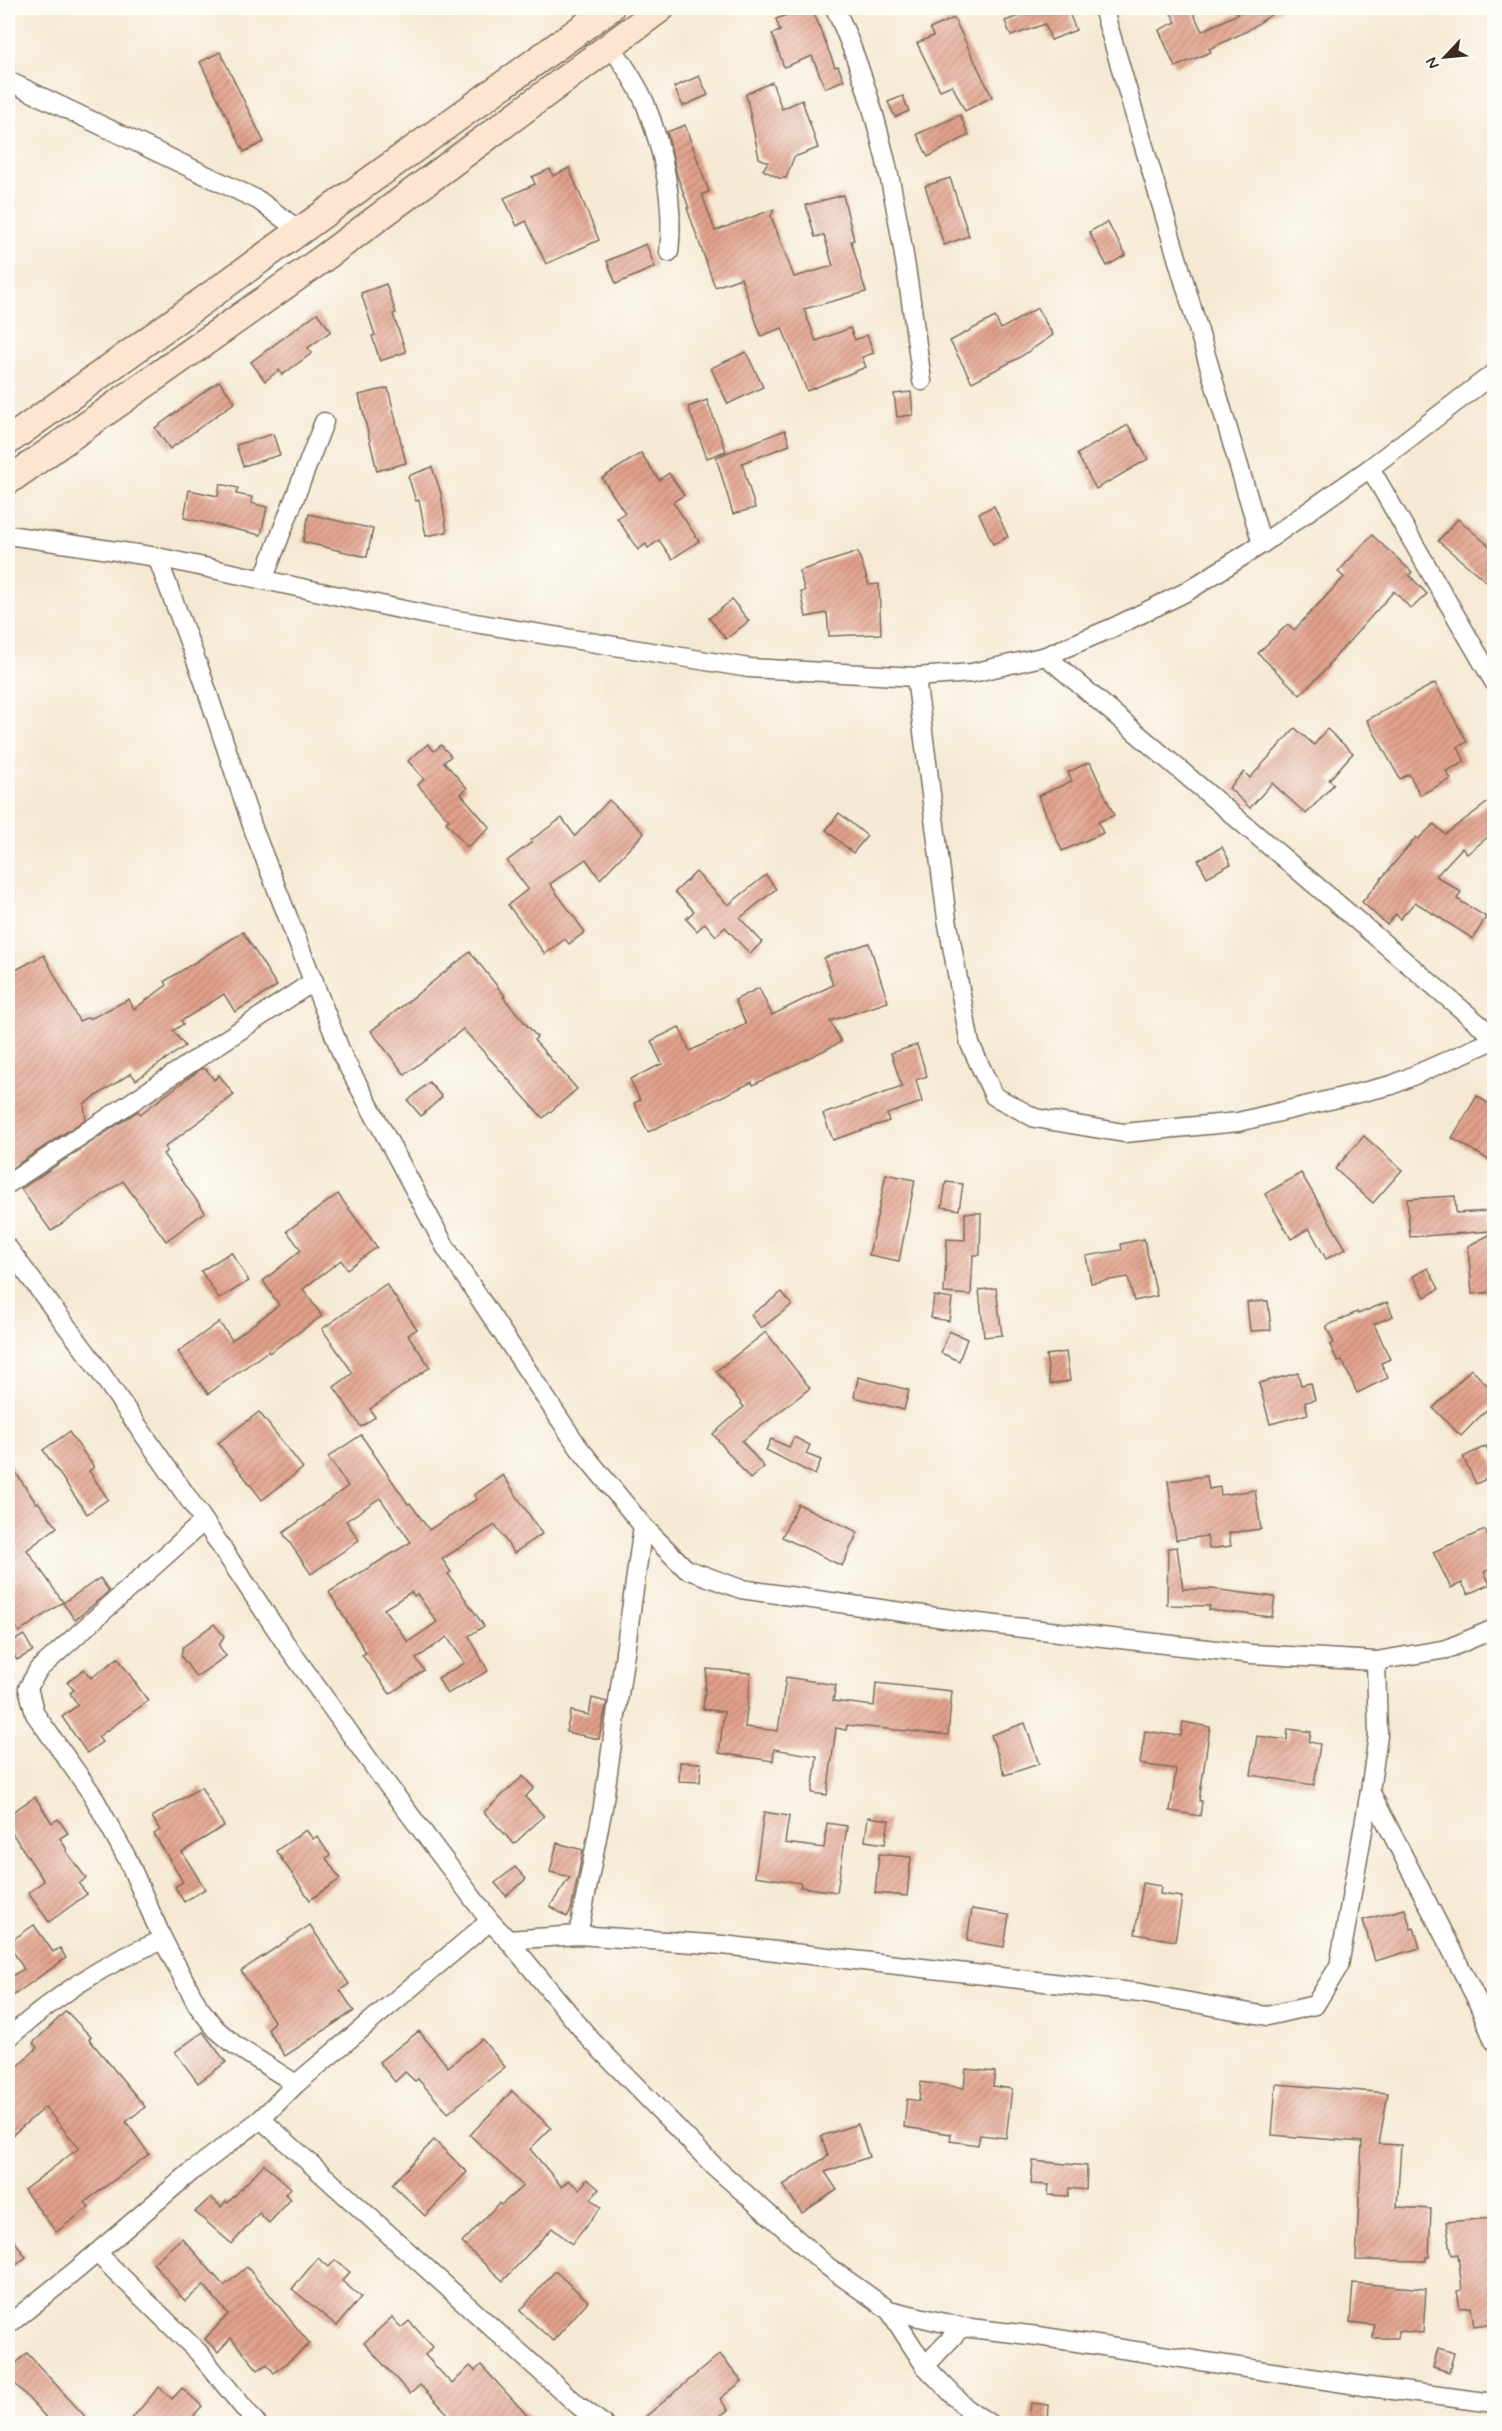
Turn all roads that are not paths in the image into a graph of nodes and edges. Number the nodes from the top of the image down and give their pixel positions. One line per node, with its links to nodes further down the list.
1 (610, 8): 7 (street)
2 (661, 8): 5 (street)
3 (835, 8): 10 (street)
4 (1103, 8): 16 (street)
5 (610, 44): 8 (street); 14 (street)
6 (8, 81): 7 (street)
7 (300, 231): 12 (street)
8 (669, 252)
9 (1494, 373): 13 (street)
10 (922, 381)
11 (324, 422): 18 (street)
12 (8, 441)
13 (1370, 468): 16 (street); 21 (street)
14 (8, 481)
15 (8, 535): 17 (street)
16 (1262, 544): 19 (street)
17 (157, 557): 18 (street); 22 (street)
18 (263, 580): 20 (street)
19 (1046, 656): 20 (street); 23 (street)
20 (916, 677): 23 (street)
21 (1494, 682)
22 (314, 981): 24 (street); 27 (street)
23 (1494, 1038)
24 (8, 1184)
25 (8, 1248): 26 (street)
26 (204, 1521): 31 (street); 33 (street)
27 (643, 1526): 29 (street); 32 (street)
28 (1494, 1629): 29 (street)
29 (1376, 1661): 30 (street)
30 (1370, 1791): 32 (street); 36 (street)
31 (490, 1921): 34 (street); 37 (street)
32 (578, 1935): 34 (street)
33 (163, 1940): 35 (street); 37 (street)
34 (508, 1940): 40 (street)
35 (8, 2038)
36 (1494, 2041)
37 (296, 2084): 38 (street)
38 (261, 2119): 39 (street); 46 (street)
39 (97, 2253): 41 (street); 45 (street)
40 (889, 2310): 42 (street); 43 (street)
41 (8, 2325)
42 (962, 2327): 43 (street); 44 (street)
43 (925, 2366): 47 (street)
44 (1494, 2403)
45 (257, 2424)
46 (603, 2424)
47 (990, 2424)

